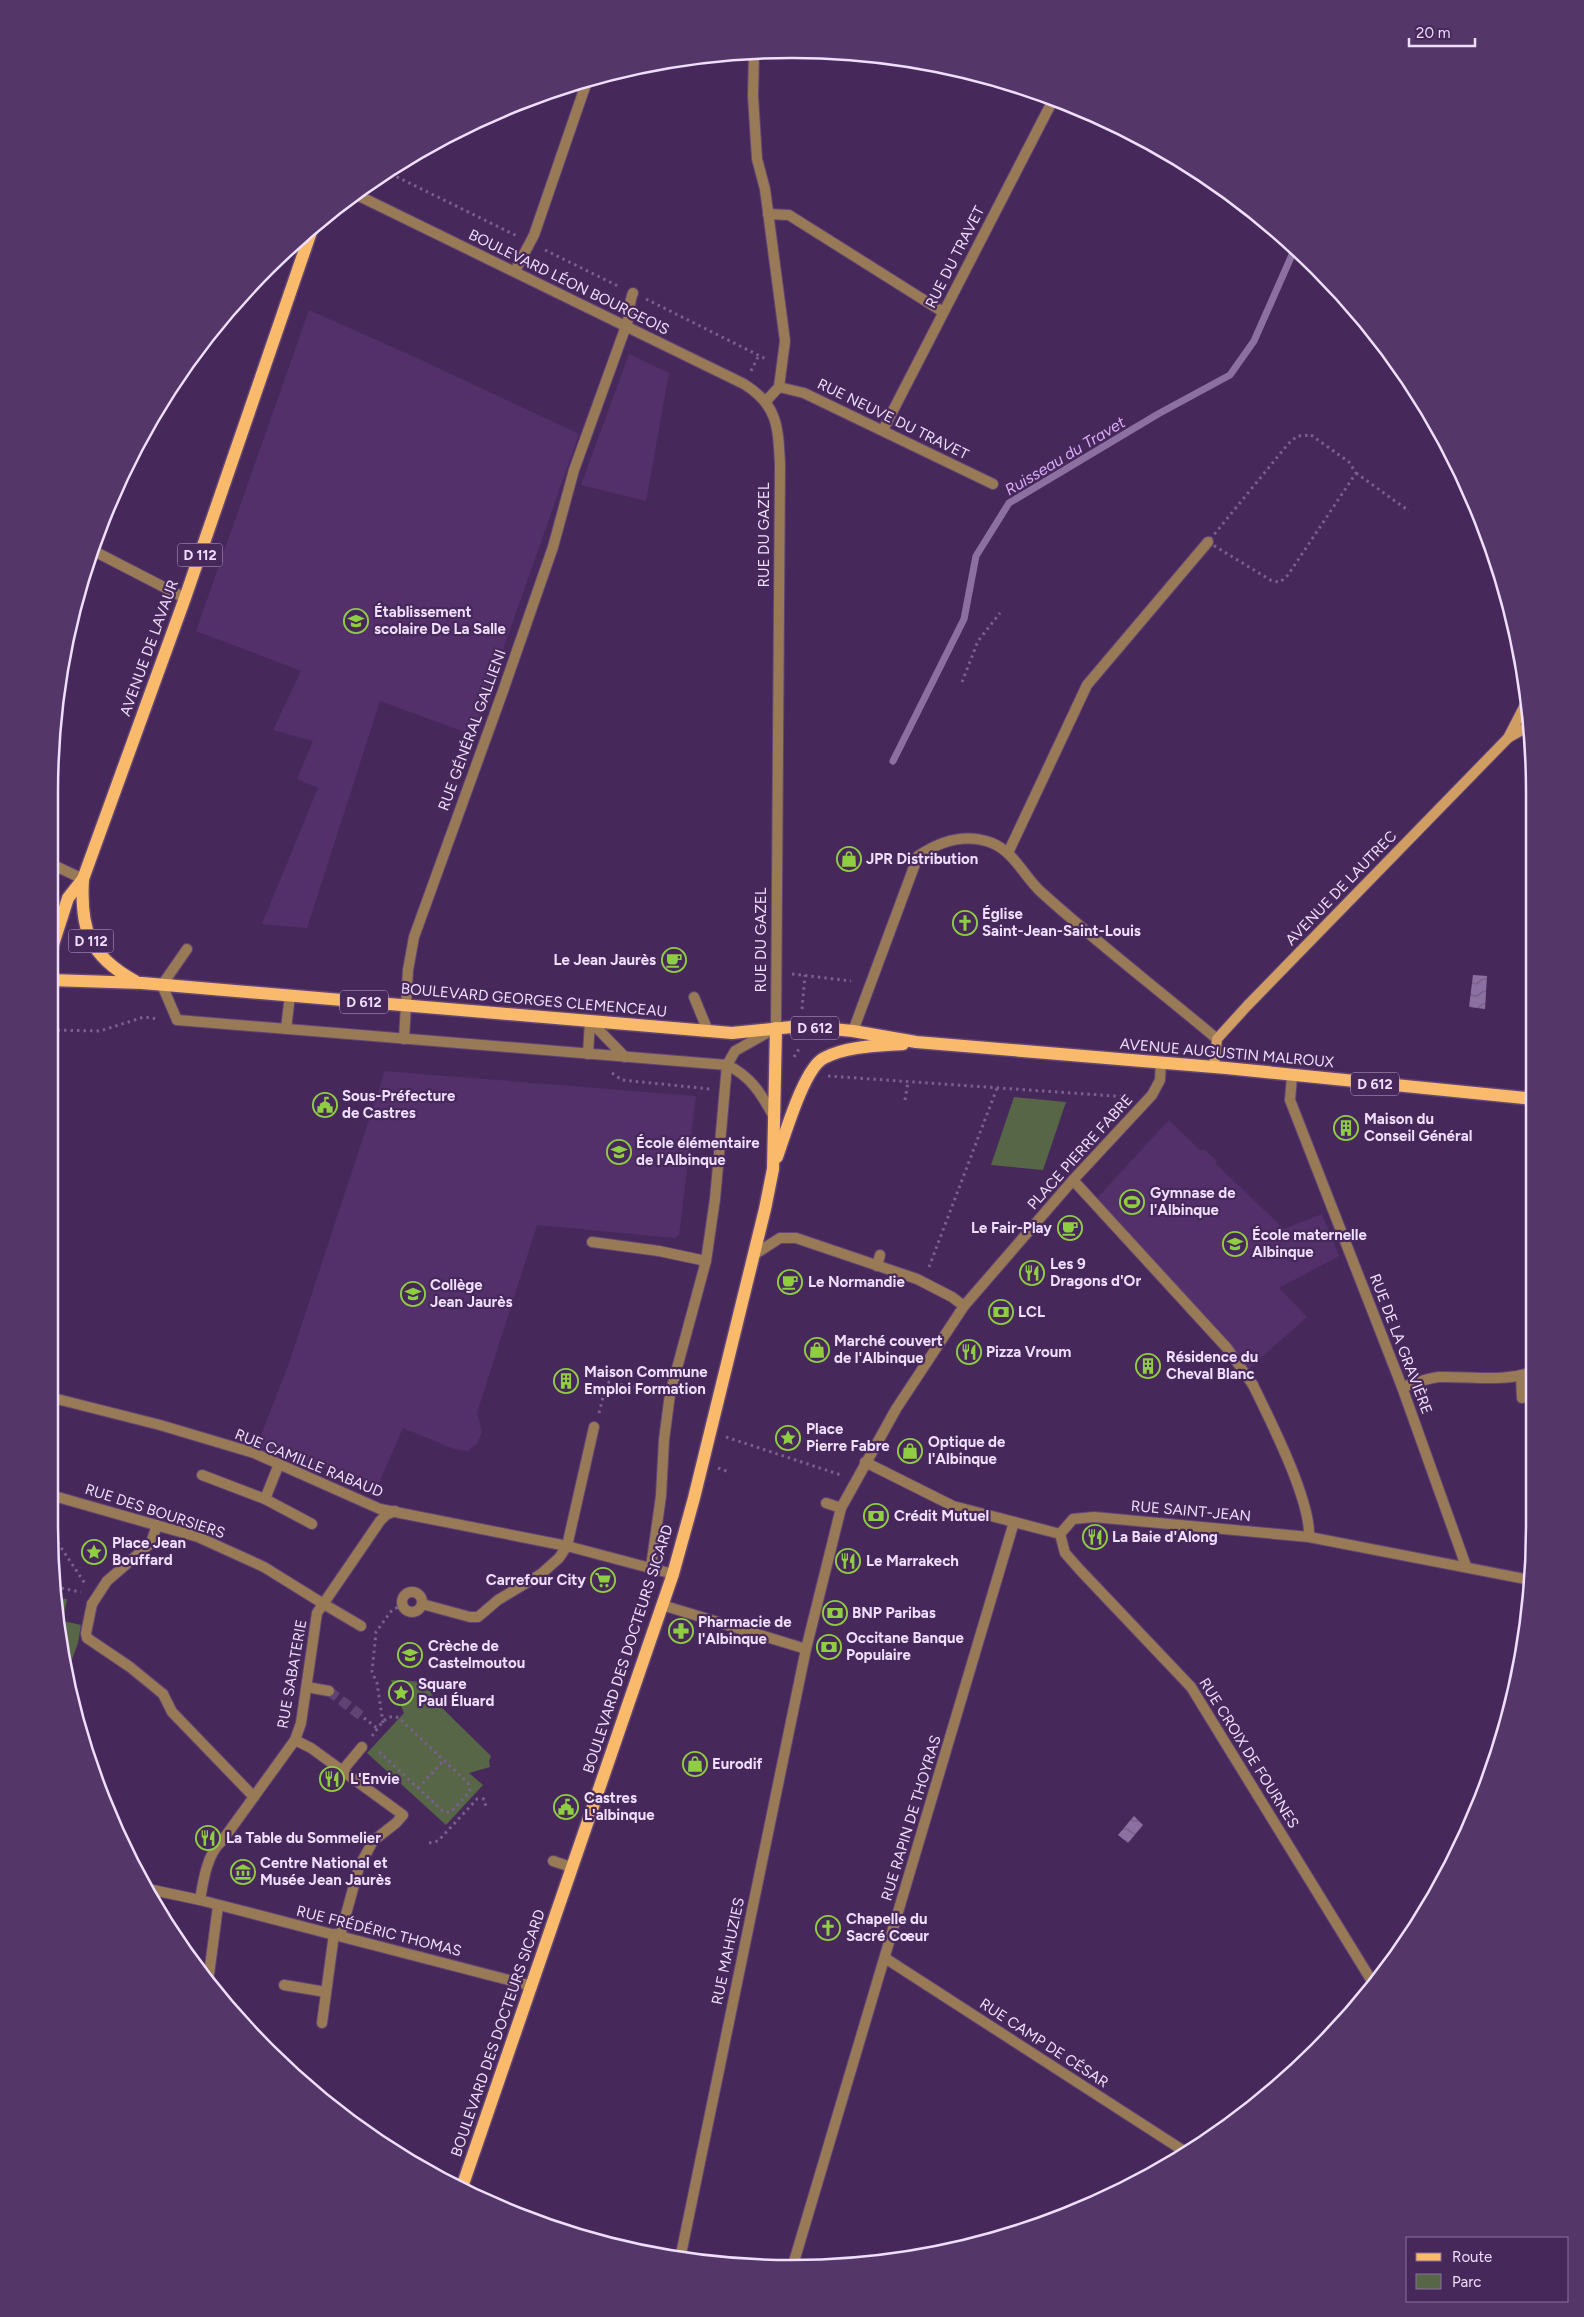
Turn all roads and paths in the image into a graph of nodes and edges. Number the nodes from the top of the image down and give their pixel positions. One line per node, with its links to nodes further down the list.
1 (754, 59): 6 (street)
2 (585, 88): 8 (street)
3 (1051, 105): 11 (street, RUE DU TRAVET)
4 (393, 175): 8 (path)
5 (361, 197): 9 (street, BOULEVARD LÉON BOURGEOIS)
6 (768, 214): 11 (street); 15 (street)
7 (308, 240): 23 (main road, AVENUE DE LAVAUR / D 112)
8 (530, 243): 9 (street); 10 (path)
9 (515, 272): 12 (street, BOULEVARD LÉON BOURGEOIS)
10 (633, 293): 12 (street, RUE GÉNÉRAL GALLIENI); 13 (path)
11 (943, 312): 17 (street, RUE DU TRAVET)
12 (626, 326): 16 (street, BOULEVARD LÉON BOURGEOIS); 42 (street, RUE GÉNÉRAL GALLIENI)
13 (759, 355): 14 (path); 15 (path)
14 (748, 376)
15 (779, 387): 16 (street); 17 (street, RUE NEUVE DU TRAVET)
16 (766, 401): 46 (street, RUE DU GAZEL)
17 (883, 430): 19 (street, RUE NEUVE DU TRAVET)
18 (1356, 473): 20 (path); 21 (path); 21 (path)
19 (993, 484)
20 (1409, 512)
21 (1208, 542): 29 (street)
22 (98, 552): 23 (street)
23 (185, 598): 31 (main road, AVENUE DE LAVAUR / D 112)
24 (1000, 613): 25 (path)
25 (962, 682)
26 (1522, 712): 28 (main road, AVENUE DE LAUTREC)
27 (1523, 729): 28 (main road, AVENUE DE LAUTREC)
28 (1508, 738): 52 (main road, AVENUE DE LAUTREC)
29 (1008, 852): 50 (street); 52 (street)
30 (58, 866): 31 (street)
31 (83, 879): 32 (main road, AVENUE DE LAVAUR / D 112); 38 (main road, AVENUE DE LAVAUR / D 112)
32 (58, 929)
33 (187, 949): 39 (street)
34 (785, 974): 35 (path)
35 (805, 975): 37 (path); 43 (path)
36 (58, 980): 38 (main road, BOULEVARD GEORGES CLEMENCEAU / D 612)
37 (851, 981)
38 (138, 982): 39 (main road, BOULEVARD GEORGES CLEMENCEAU / D 612)
39 (162, 985): 40 (main road, BOULEVARD GEORGES CLEMENCEAU / D 612); 44 (street)
40 (290, 995): 42 (main road, BOULEVARD GEORGES CLEMENCEAU / D 612); 47 (street)
41 (694, 997): 49 (street)
42 (406, 1005): 45 (main road, BOULEVARD GEORGES CLEMENCEAU / D 612); 51 (street, RUE GÉNÉRAL GALLIENI)
43 (802, 1016)
44 (176, 1020): 47 (street); 48 (path)
45 (590, 1021): 49 (main road, BOULEVARD GEORGES CLEMENCEAU / D 612); 55 (street); 57 (street)
46 (776, 1028): 49 (main road, BOULEVARD GEORGES CLEMENCEAU / D 612); 50 (main road, D 612); 59 (street); 69 (main road, BOULEVARD DES DOCTEURS SICARD)
47 (286, 1029): 51 (street)
48 (58, 1030)
49 (708, 1031)
50 (853, 1031): 53 (main road, D 612)
51 (404, 1039): 55 (street)
52 (1217, 1039): 60 (main road)
53 (916, 1042): 58 (main road, AVENUE AUGUSTIN MALROUX / D 612); 70 (main road, BOULEVARD DES DOCTEURS SICARD)
54 (800, 1043): 56 (path)
55 (588, 1054): 57 (street); 65 (path)
56 (804, 1054)
57 (625, 1057): 59 (street)
58 (1161, 1063): 60 (main road, AVENUE AUGUSTIN MALROUX / D 612); 71 (street, PLACE PIERRE FABRE)
59 (727, 1065): 69 (street); 77 (street)
60 (1214, 1067): 62 (main road, AVENUE AUGUSTIN MALROUX / D 612)
61 (822, 1076): 63 (path)
62 (1292, 1076): 67 (main road, AVENUE AUGUSTIN MALROUX / D 612); 83 (street, RUE DE LA GRAVIÈRE)
63 (908, 1082): 64 (path); 68 (path)
64 (997, 1088): 66 (path); 79 (path)
65 (718, 1090)
66 (1131, 1097)
67 (1526, 1098)
68 (905, 1100)
69 (775, 1118): 70 (main road, BOULEVARD DES DOCTEURS SICARD)
70 (773, 1169): 75 (main road, BOULEVARD DES DOCTEURS SICARD)
71 (1073, 1180): 80 (street, PLACE PIERRE FABRE); 102 (street)
72 (823, 1236): 74 (street)
73 (592, 1242): 77 (street)
74 (819, 1246): 75 (street); 78 (street)
75 (755, 1254): 107 (main road, BOULEVARD DES DOCTEURS SICARD)
76 (880, 1256): 78 (street)
77 (706, 1261): 106 (street)
78 (877, 1266): 79 (street)
79 (924, 1282): 80 (street)
80 (964, 1306): 89 (street, PLACE PIERRE FABRE)
81 (1526, 1375): 82 (street)
82 (1521, 1377): 83 (street); 85 (street)
83 (1402, 1387): 105 (street, RUE DE LA GRAVIÈRE)
84 (646, 1389): 87 (path)
85 (1522, 1398)
86 (58, 1399): 90 (street, RUE CAMILLE RABAUD)
87 (594, 1427): 104 (street)
88 (724, 1430): 92 (path)
89 (865, 1462): 92 (street, PLACE PIERRE FABRE); 98 (street)
90 (279, 1464): 94 (street); 97 (street, RUE CAMILLE RABAUD)
91 (202, 1475): 94 (street)
92 (852, 1480): 96 (street, PLACE PIERRE FABRE)
93 (58, 1497): 100 (street, RUE DES BOURSIERS)
94 (265, 1499): 99 (street)
95 (826, 1503): 96 (street)
96 (841, 1508): 117 (street, PLACE PIERRE FABRE)
97 (395, 1511): 104 (street, RUE CAMILLE RABAUD); 112 (street, RUE SABATERIE)
98 (1014, 1522): 101 (street); 137 (street, RUE RAPIN DE THOYRAS)
99 (312, 1524)
100 (157, 1526): 112 (street, RUE DES BOURSIERS); 128 (street)
101 (1060, 1534): 102 (street, RUE SAINT-JEAN); 139 (street, RUE CROIX DE FOURNES)
102 (1309, 1537): 105 (street, RUE SAINT-JEAN)
103 (58, 1545): 109 (path)
104 (567, 1546): 106 (street, RUE CAMILLE RABAUD); 113 (street)
105 (1466, 1566): 108 (street, RUE SAINT-JEAN)
106 (651, 1567): 107 (street, RUE CAMILLE RABAUD)
107 (673, 1574): 115 (main road, BOULEVARD DES DOCTEURS SICARD)
108 (1524, 1579)
109 (86, 1586)
110 (61, 1588): 111 (path)
111 (82, 1592)
112 (322, 1604): 116 (street, RUE DES BOURSIERS); 118 (street, RUE SABATERIE)
113 (422, 1604): 114 (street); 114 (street)
114 (403, 1605): 121 (path)
115 (662, 1605): 117 (street); 132 (main road, BOULEVARD DES DOCTEURS SICARD)
116 (361, 1626)
117 (806, 1649): 146 (street, RUE MAHUZIES)
118 (307, 1687): 119 (street); 123 (street, RUE SABATERIE)
119 (329, 1691)
120 (364, 1718): 122 (path)
121 (383, 1722): 122 (path); 125 (path)
122 (378, 1729): 124 (path)
123 (295, 1740): 126 (street); 128 (street, RUE SABATERIE)
124 (365, 1744): 126 (street); 127 (path)
125 (444, 1760): 127 (path); 127 (path)
126 (342, 1771): 136 (street)
127 (418, 1788)
128 (254, 1797): 134 (street, RUE SABATERIE)
129 (486, 1807): 130 (path)
130 (429, 1843)
131 (553, 1861): 132 (street)
132 (571, 1867): 141 (main road, BOULEVARD DES DOCTEURS SICARD)
133 (155, 1891): 134 (street, RUE FRÉDÉRIC THOMAS)
134 (200, 1900): 135 (street, RUE FRÉDÉRIC THOMAS)
135 (218, 1906): 136 (street, RUE FRÉDÉRIC THOMAS); 138 (street)
136 (337, 1935): 141 (street, RUE FRÉDÉRIC THOMAS); 142 (street)
137 (885, 1958): 144 (street, RUE CAMP DE CÉSAR); 147 (street, RUE RAPIN DE THOYRAS)
138 (209, 1972)
139 (1370, 1978)
140 (284, 1985): 142 (street)
141 (532, 1986): 145 (main road, BOULEVARD DES DOCTEURS SICARD)
142 (326, 1992): 143 (street)
143 (322, 2023)
144 (1180, 2148)
145 (464, 2182)
146 (682, 2251)
147 (796, 2260)

